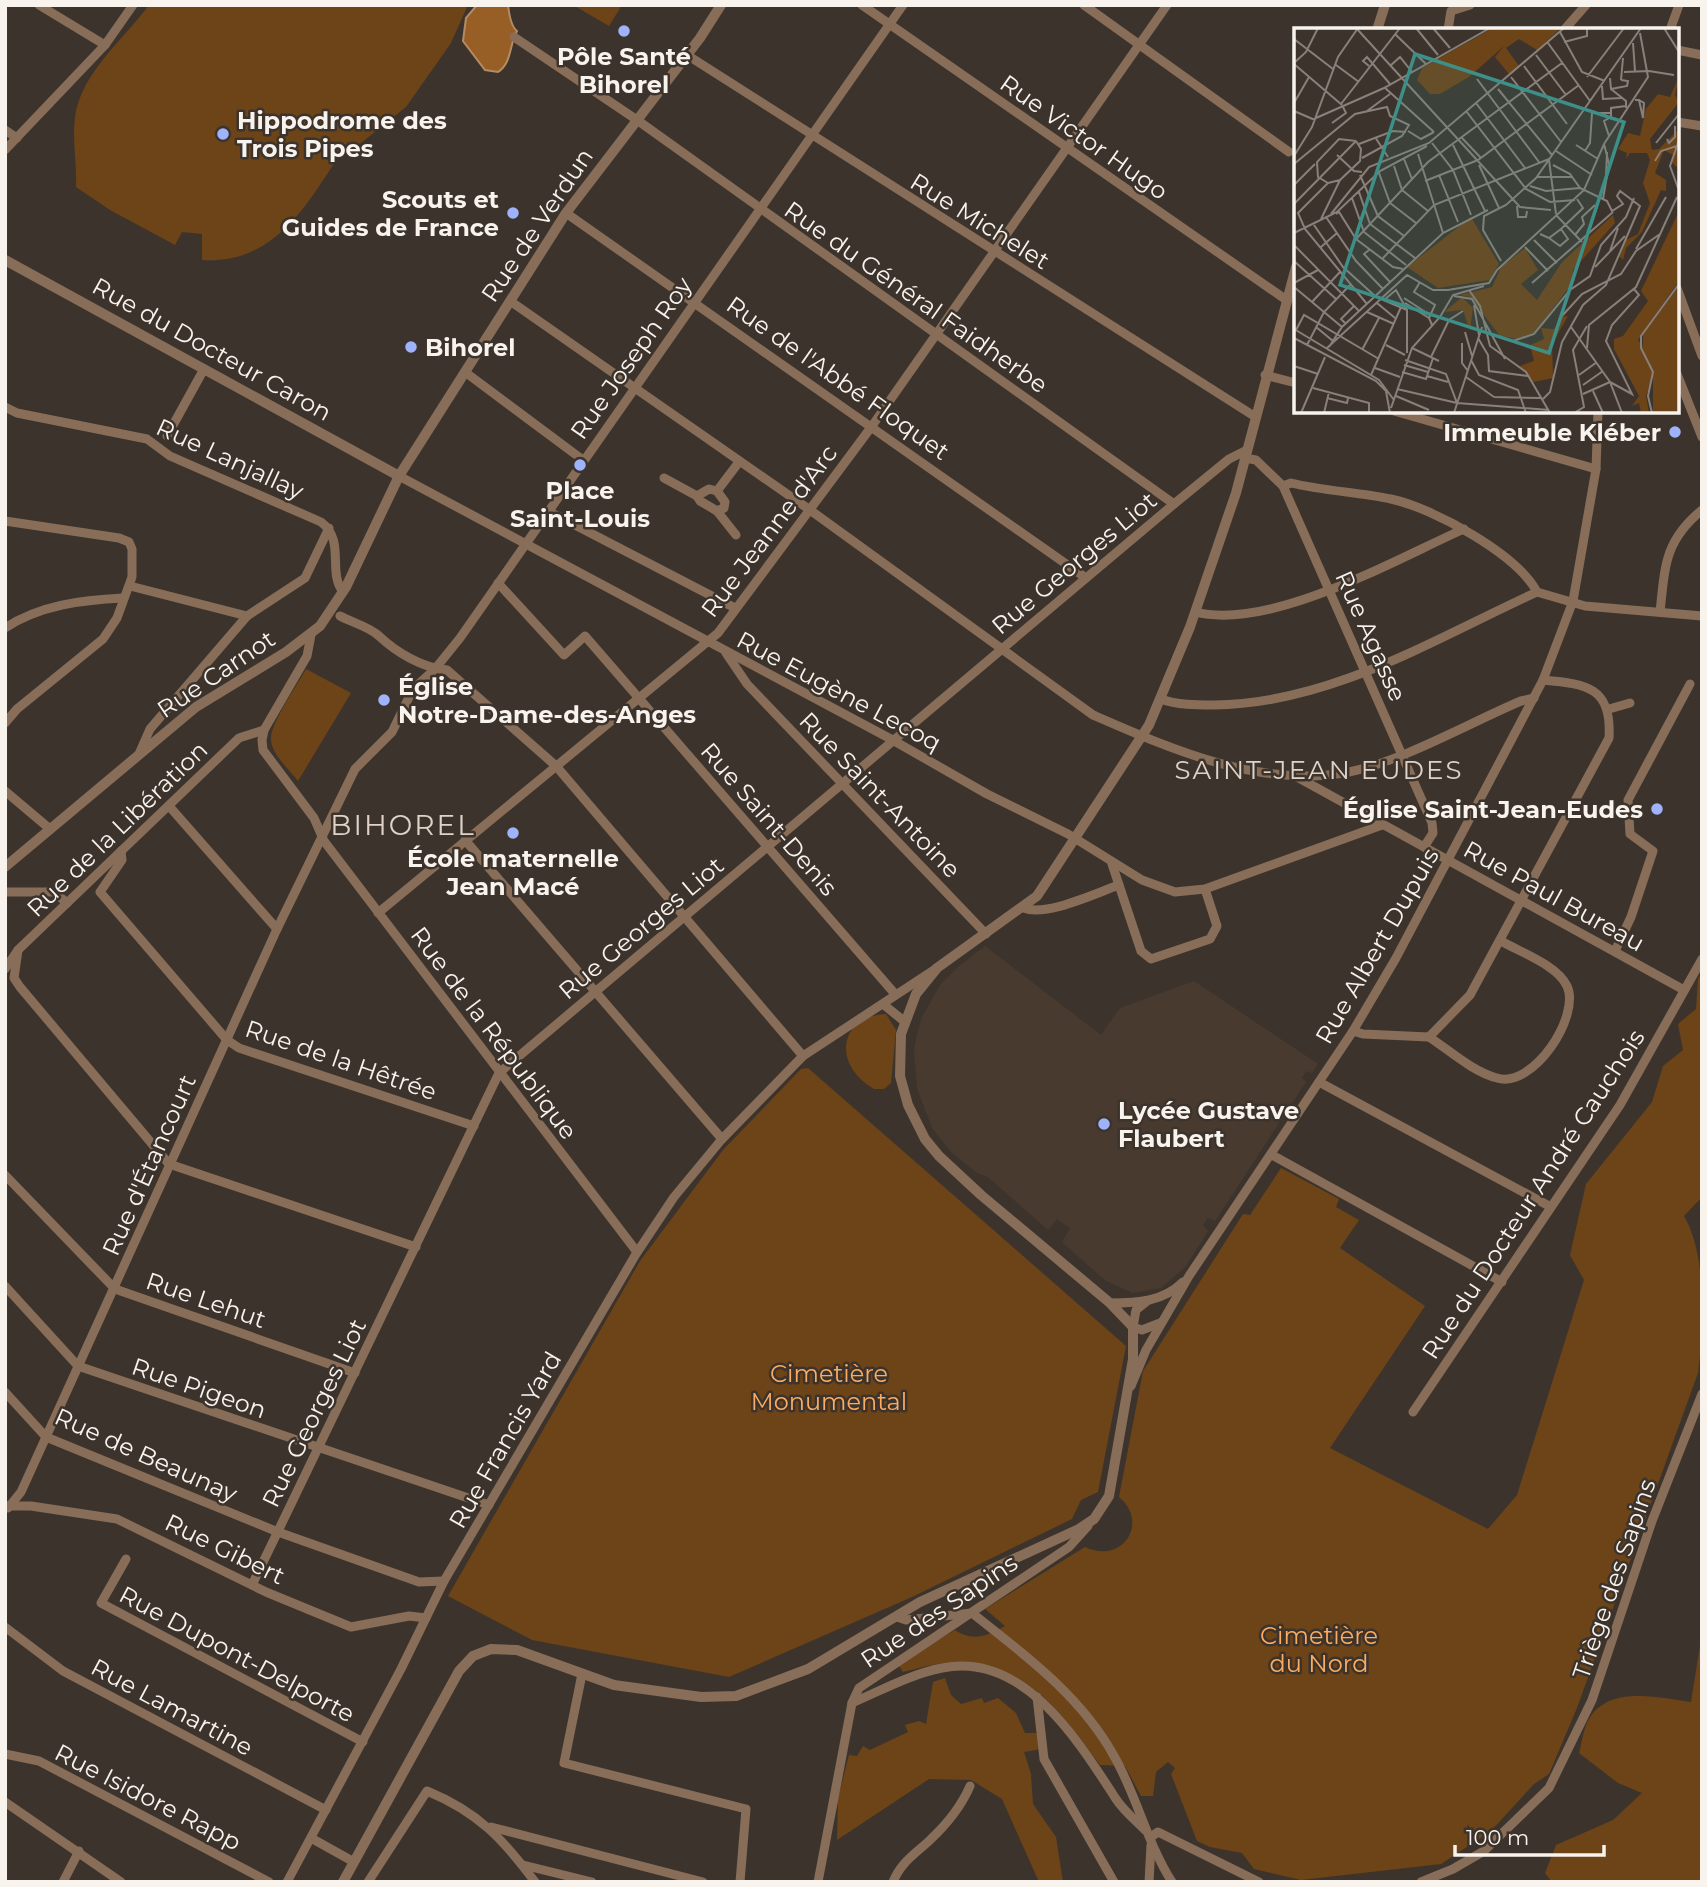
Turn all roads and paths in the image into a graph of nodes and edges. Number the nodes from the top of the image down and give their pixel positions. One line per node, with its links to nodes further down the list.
1 (38, 5): 20 (street)
2 (133, 5): 20 (street)
3 (721, 5): 22 (street, Rue de Verdun)
4 (862, 5): 13 (street, Rue Victor Hugo)
5 (903, 5): 13 (street, Rue Joseph Roy)
6 (1084, 5): 19 (street)
7 (1167, 5): 19 (street, Rue Jeanne d'Arc)
8 (1385, 5): 14 (street)
9 (1470, 5): 12 (street)
10 (1586, 5): 16 (street)
11 (1679, 5): 17 (street)
12 (1451, 8): 15 (street)
13 (890, 24): 28 (street, Rue Joseph Roy); 30 (street, Rue Victor Hugo)
14 (1378, 28)
15 (1448, 28)
16 (1566, 28)
17 (1671, 28)
18 (514, 37): 24 (street, Rue du Général Faidherbe)
19 (1139, 44): 30 (street, Rue Jeanne d'Arc); 32 (street)
20 (105, 45): 29 (street)
21 (1679, 50): 23 (street)
22 (687, 55): 24 (street, Rue de Verdun); 28 (street, Rue Michelet)
23 (1702, 55)
24 (637, 120): 33 (street, Rue du Général Faidherbe); 34 (street, Rue de Verdun)
25 (1679, 122): 26 (street)
26 (1702, 126)
27 (5, 130): 29 (street)
28 (811, 136): 33 (street, Rue Joseph Roy); 35 (street, Rue Michelet)
29 (17, 138): 31 (street)
30 (1066, 148): 35 (street, Rue Jeanne d'Arc); 39 (street, Rue Victor Hugo)
31 (5, 150)
32 (1289, 152)
33 (759, 209): 40 (street, Rue Joseph Roy); 42 (street, Rue du Général Faidherbe)
34 (566, 213): 40 (street, Rue de l'Abbé Floquet); 41 (street, Rue de Verdun)
35 (993, 252): 42 (street, Rue Jeanne d'Arc); 53 (street, Rue Michelet)
36 (5, 260): 44 (street, Rue du Docteur Caron)
37 (1294, 273): 39 (street)
38 (1679, 293): 43 (street)
39 (1285, 299): 46 (street)
40 (695, 300): 49 (street, Rue Joseph Roy); 54 (street, Rue de l'Abbé Floquet)
41 (510, 301): 45 (street, Rue de Verdun); 49 (street)
42 (936, 333): 54 (street, Rue Jeanne d'Arc); 66 (street, Rue du Général Faidherbe)
43 (1702, 356)
44 (204, 369): 55 (street); 61 (street, Rue du Docteur Caron)
45 (465, 372): 58 (street); 61 (street, Rue de Verdun)
46 (1265, 375): 48 (street); 53 (street)
47 (1679, 379): 56 (street)
48 (1294, 382)
49 (634, 387): 58 (street, Rue Joseph Roy); 59 (street)
50 (5, 407): 72 (street, Rue Lanjallay)
51 (1401, 413): 60 (street)
52 (1598, 413): 60 (street, Rue Albert Dupuis)
53 (1254, 416): 57 (street)
54 (872, 426): 67 (street, Rue Jeanne d'Arc); 76 (street, Rue de l'Abbé Floquet)
55 (167, 436)
56 (1702, 437)
57 (1245, 455): 63 (street, Rue Agasse); 66 (street, Rue Georges Liot); 85 (street)
58 (583, 460): 69 (street, Rue Joseph Roy)
59 (739, 462): 64 (street); 67 (street)
60 (1596, 469): 83 (street, Rue Albert Dupuis)
61 (399, 476): 75 (street, Rue Eugène Lecoq); 80 (street, Rue Carnot)
62 (664, 478): 65 (street)
63 (1283, 486): 73 (street); 79 (street, Rue Agasse)
64 (717, 491): 65 (street); 70 (street)
65 (697, 496): 70 (street)
66 (1174, 504): 76 (street, Rue Georges Liot)
67 (810, 510): 84 (street, Rue Jeanne d'Arc); 93 (street)
68 (1702, 510): 86 (street)
69 (548, 511): 75 (street, Rue Joseph Roy); 84 (street)
70 (718, 511): 74 (street)
71 (5, 521): 78 (street)
72 (329, 528): 80 (street); 87 (street)
73 (1464, 528): 79 (street); 81 (street)
74 (736, 534)
75 (525, 544): 77 (street, Rue Joseph Roy); 92 (street, Rue Eugène Lecoq)
76 (1086, 578): 93 (street, Rue Georges Liot)
77 (498, 583): 96 (street, Rue Joseph Roy); 101 (street, Rue Saint-Denis)
78 (130, 586): 82 (street); 87 (street)
79 (1329, 589): 85 (street); 97 (street, Rue Agasse)
80 (343, 592): 91 (street, Rue Carnot)
81 (1537, 592): 83 (street); 97 (street)
82 (123, 598): 90 (street); 106 (street)
83 (1573, 601): 86 (street); 98 (street, Rue Albert Dupuis)
84 (736, 608): 92 (street, Rue Jeanne d'Arc)
85 (1195, 612): 103 (street)
86 (1660, 612): 89 (street)
87 (247, 616): 111 (street)
88 (340, 616): 96 (street)
89 (1702, 616)
90 (5, 628)
91 (311, 635): 107 (street); 111 (street, Rue Carnot)
92 (705, 642): 94 (street, Rue Eugène Lecoq); 101 (street, Rue Jeanne d'Arc)
93 (1002, 648): 108 (street); 109 (street, Rue Georges Liot)
94 (726, 652): 95 (street, Rue Eugène Lecoq); 99 (street, Rue Saint-Antoine)
95 (755, 667): 99 (street); 109 (street, Rue Eugène Lecoq)
96 (435, 669): 112 (street); 119 (street, Rue Joseph Roy)
97 (1366, 671): 103 (street); 110 (street, Rue Agasse)
98 (1543, 680): 102 (street, Rue Albert Dupuis); 105 (street)
99 (747, 684): 114 (street, Rue Saint-Antoine)
100 (1690, 684): 140 (street)
101 (639, 697): 112 (street, Rue Jeanne d'Arc); 122 (street, Rue Saint-Denis)
102 (1534, 698): 110 (street); 125 (street, Rue Albert Dupuis)
103 (1161, 699): 108 (street)
104 (1630, 703): 105 (street)
105 (1609, 709): 131 (street)
106 (5, 723)
107 (264, 730): 116 (street, Rue de la Libération); 119 (street, Rue de la République)
108 (1141, 736): 113 (street); 121 (street)
109 (893, 740): 114 (street, Rue Georges Liot); 121 (street, Rue Eugène Lecoq)
110 (1403, 753): 113 (street); 123 (street, Rue Agasse)
111 (139, 755): 118 (street, Rue Carnot)
112 (555, 766): 120 (street, Rue Jeanne d'Arc); 135 (street)
113 (1295, 776): 117 (street, Rue Paul Bureau)
114 (843, 784): 122 (street, Rue Georges Liot); 137 (street, Rue Saint-Antoine)
115 (5, 791): 118 (street)
116 (169, 806): 124 (street, Rue de la Libération); 136 (street)
117 (1382, 825): 123 (street, Rue Paul Bureau); 129 (street, Rue Eugène Lecoq)
118 (50, 829): 127 (street, Rue Carnot)
119 (321, 836): 134 (street, Rue de la République); 136 (street, Rue d'Étancourt)
120 (466, 840): 134 (street, Rue Jeanne d'Arc); 145 (street)
121 (1074, 840): 126 (street, Rue Eugène Lecoq); 133 (street)
122 (767, 846): 135 (street, Rue Georges Liot); 146 (street, Rue Saint-Denis)
123 (1424, 847): 125 (street, Rue Paul Bureau)
124 (121, 851): 132 (street, Rue de la Libération); 152 (street, Rue de la Hêtrée)
125 (1449, 861): 131 (street, Rue Paul Bureau); 150 (street, Rue Albert Dupuis)
126 (1112, 864): 128 (street); 129 (street, Rue Eugène Lecoq)
127 (5, 867)
128 (1119, 885): 129 (street); 133 (street)
129 (1205, 889)
130 (5, 892): 132 (street)
131 (1520, 901): 138 (street); 140 (street, Rue Paul Bureau)
132 (67, 903): 139 (street, Rue de la Libération)
133 (1024, 908): 137 (street)
134 (377, 913): 154 (street, Rue de la République)
135 (683, 917): 145 (street, Rue Georges Liot); 153 (street)
136 (277, 929): 152 (street, Rue d'Étancourt)
137 (986, 934): 142 (street)
138 (1501, 941): 151 (street); 151 (street)
139 (18, 950): 143 (street, Rue de la Libération); 159 (street)
140 (1615, 951): 144 (street, Rue Paul Bureau)
141 (1702, 959): 144 (street, Rue du Docteur André Cauchois)
142 (937, 968): 146 (street, Rue Francis Yard); 147 (street)
143 (5, 969)
144 (1684, 990): 161 (street, Rue du Docteur André Cauchois)
145 (595, 992): 154 (street, Rue Georges Liot); 157 (street)
146 (897, 993): 147 (street); 148 (street, Rue Francis Yard)
147 (915, 996): 149 (street)
148 (883, 1004): 149 (street); 153 (street, Rue Francis Yard)
149 (905, 1022): 169 (street)
150 (1353, 1031): 151 (street); 155 (street, Rue Albert Dupuis)
151 (1429, 1037)
152 (227, 1040): 156 (street, Rue de la Hêtrée); 159 (street, Rue d'Étancourt)
153 (804, 1054): 157 (street, Rue Francis Yard)
154 (499, 1073): 156 (street, Rue Georges Liot); 163 (street, Rue de la République)
155 (1319, 1082): 158 (street, Rue Albert Dupuis); 161 (street)
156 (474, 1126): 162 (street, Rue Georges Liot)
157 (722, 1139): 163 (street, Rue Francis Yard)
158 (1272, 1155): 164 (street, Rue Albert Dupuis); 165 (street)
159 (169, 1164): 162 (street); 167 (street, Rue d'Étancourt)
160 (5, 1175): 167 (street, Rue Lehut)
161 (1551, 1207): 165 (street, Rue du Docteur André Cauchois)
162 (415, 1247): 173 (street, Rue Georges Liot)
163 (637, 1252): 180 (street, Rue Francis Yard)
164 (1189, 1276): 168 (street, Rue Albert Dupuis); 170 (street, Rue Albert Dupuis)
165 (1502, 1282): 177 (street, Rue du Docteur André Cauchois)
166 (5, 1286): 172 (street, Rue Pigeon)
167 (115, 1289): 172 (street, Rue d'Étancourt); 173 (street, Rue Lehut)
168 (1149, 1301): 169 (street, Rue Albert Dupuis); 171 (street, Rue Albert Dupuis)
169 (1110, 1303): 171 (street)
170 (1164, 1320): 171 (street); 176 (street, Rue Albert Dupuis)
171 (1133, 1327): 176 (street)
172 (78, 1366): 178 (street, Rue d'Étancourt); 179 (street, Rue Pigeon)
173 (355, 1373): 179 (street, Rue Georges Liot)
174 (5, 1392): 178 (street, Rue de Beaunay)
175 (1702, 1394): 221 (street, Triège des Sapins)
176 (1125, 1401): 182 (street)
177 (1413, 1412)
178 (46, 1437): 181 (street, Rue d'Étancourt); 183 (street, Rue de Beaunay)
179 (318, 1449): 180 (street, Rue Pigeon); 183 (street, Rue Georges Liot)
180 (489, 1505): 185 (street, Rue Francis Yard)
181 (7, 1507): 186 (street, Rue Gibert)
182 (1094, 1519): 187 (street, Rue des Sapins); 188 (street)
183 (278, 1532): 185 (street, Rue de Beaunay); 186 (street, Rue Georges Liot)
184 (126, 1559): 194 (street, Rue Dupont-Delporte)
185 (444, 1581): 189 (street, Rue Francis Yard)
186 (252, 1586): 189 (street, Rue Gibert)
187 (972, 1613): 188 (street); 193 (street, Rue des Sapins); 200 (street)
188 (897, 1617): 191 (street)
189 (426, 1618): 194 (street, Rue Francis Yard)
190 (5, 1627): 198 (street, Rue Lamartine)
191 (582, 1674): 203 (street); 214 (street)
192 (1037, 1697): 193 (street); 200 (street); 217 (street)
193 (852, 1703): 215 (street, Rue des Sapins)
194 (363, 1742): 198 (street, Rue Francis Yard)
195 (5, 1754): 207 (street, Rue Isidore Rapp)
196 (970, 1786): 216 (street)
197 (5, 1802): 202 (street)
198 (326, 1810): 201 (street, Rue Francis Yard)
199 (491, 1827): 204 (street); 210 (street); 213 (street)
200 (1151, 1837): 218 (street); 219 (street); 220 (street)
201 (311, 1838): 203 (street); 208 (street, Rue Francis Yard)
202 (79, 1851): 205 (street); 206 (street)
203 (354, 1862): 209 (street)
204 (523, 1865): 211 (street); 212 (street)
205 (63, 1882)
206 (121, 1882)
207 (269, 1882)
208 (287, 1882)
209 (343, 1882)
210 (369, 1882)
211 (535, 1882)
212 (592, 1882)
213 (703, 1882)
214 (740, 1882)
215 (818, 1882)
216 (893, 1882)
217 (1114, 1882)
218 (1149, 1882)
219 (1172, 1882)
220 (1259, 1882)
221 (1421, 1882)

